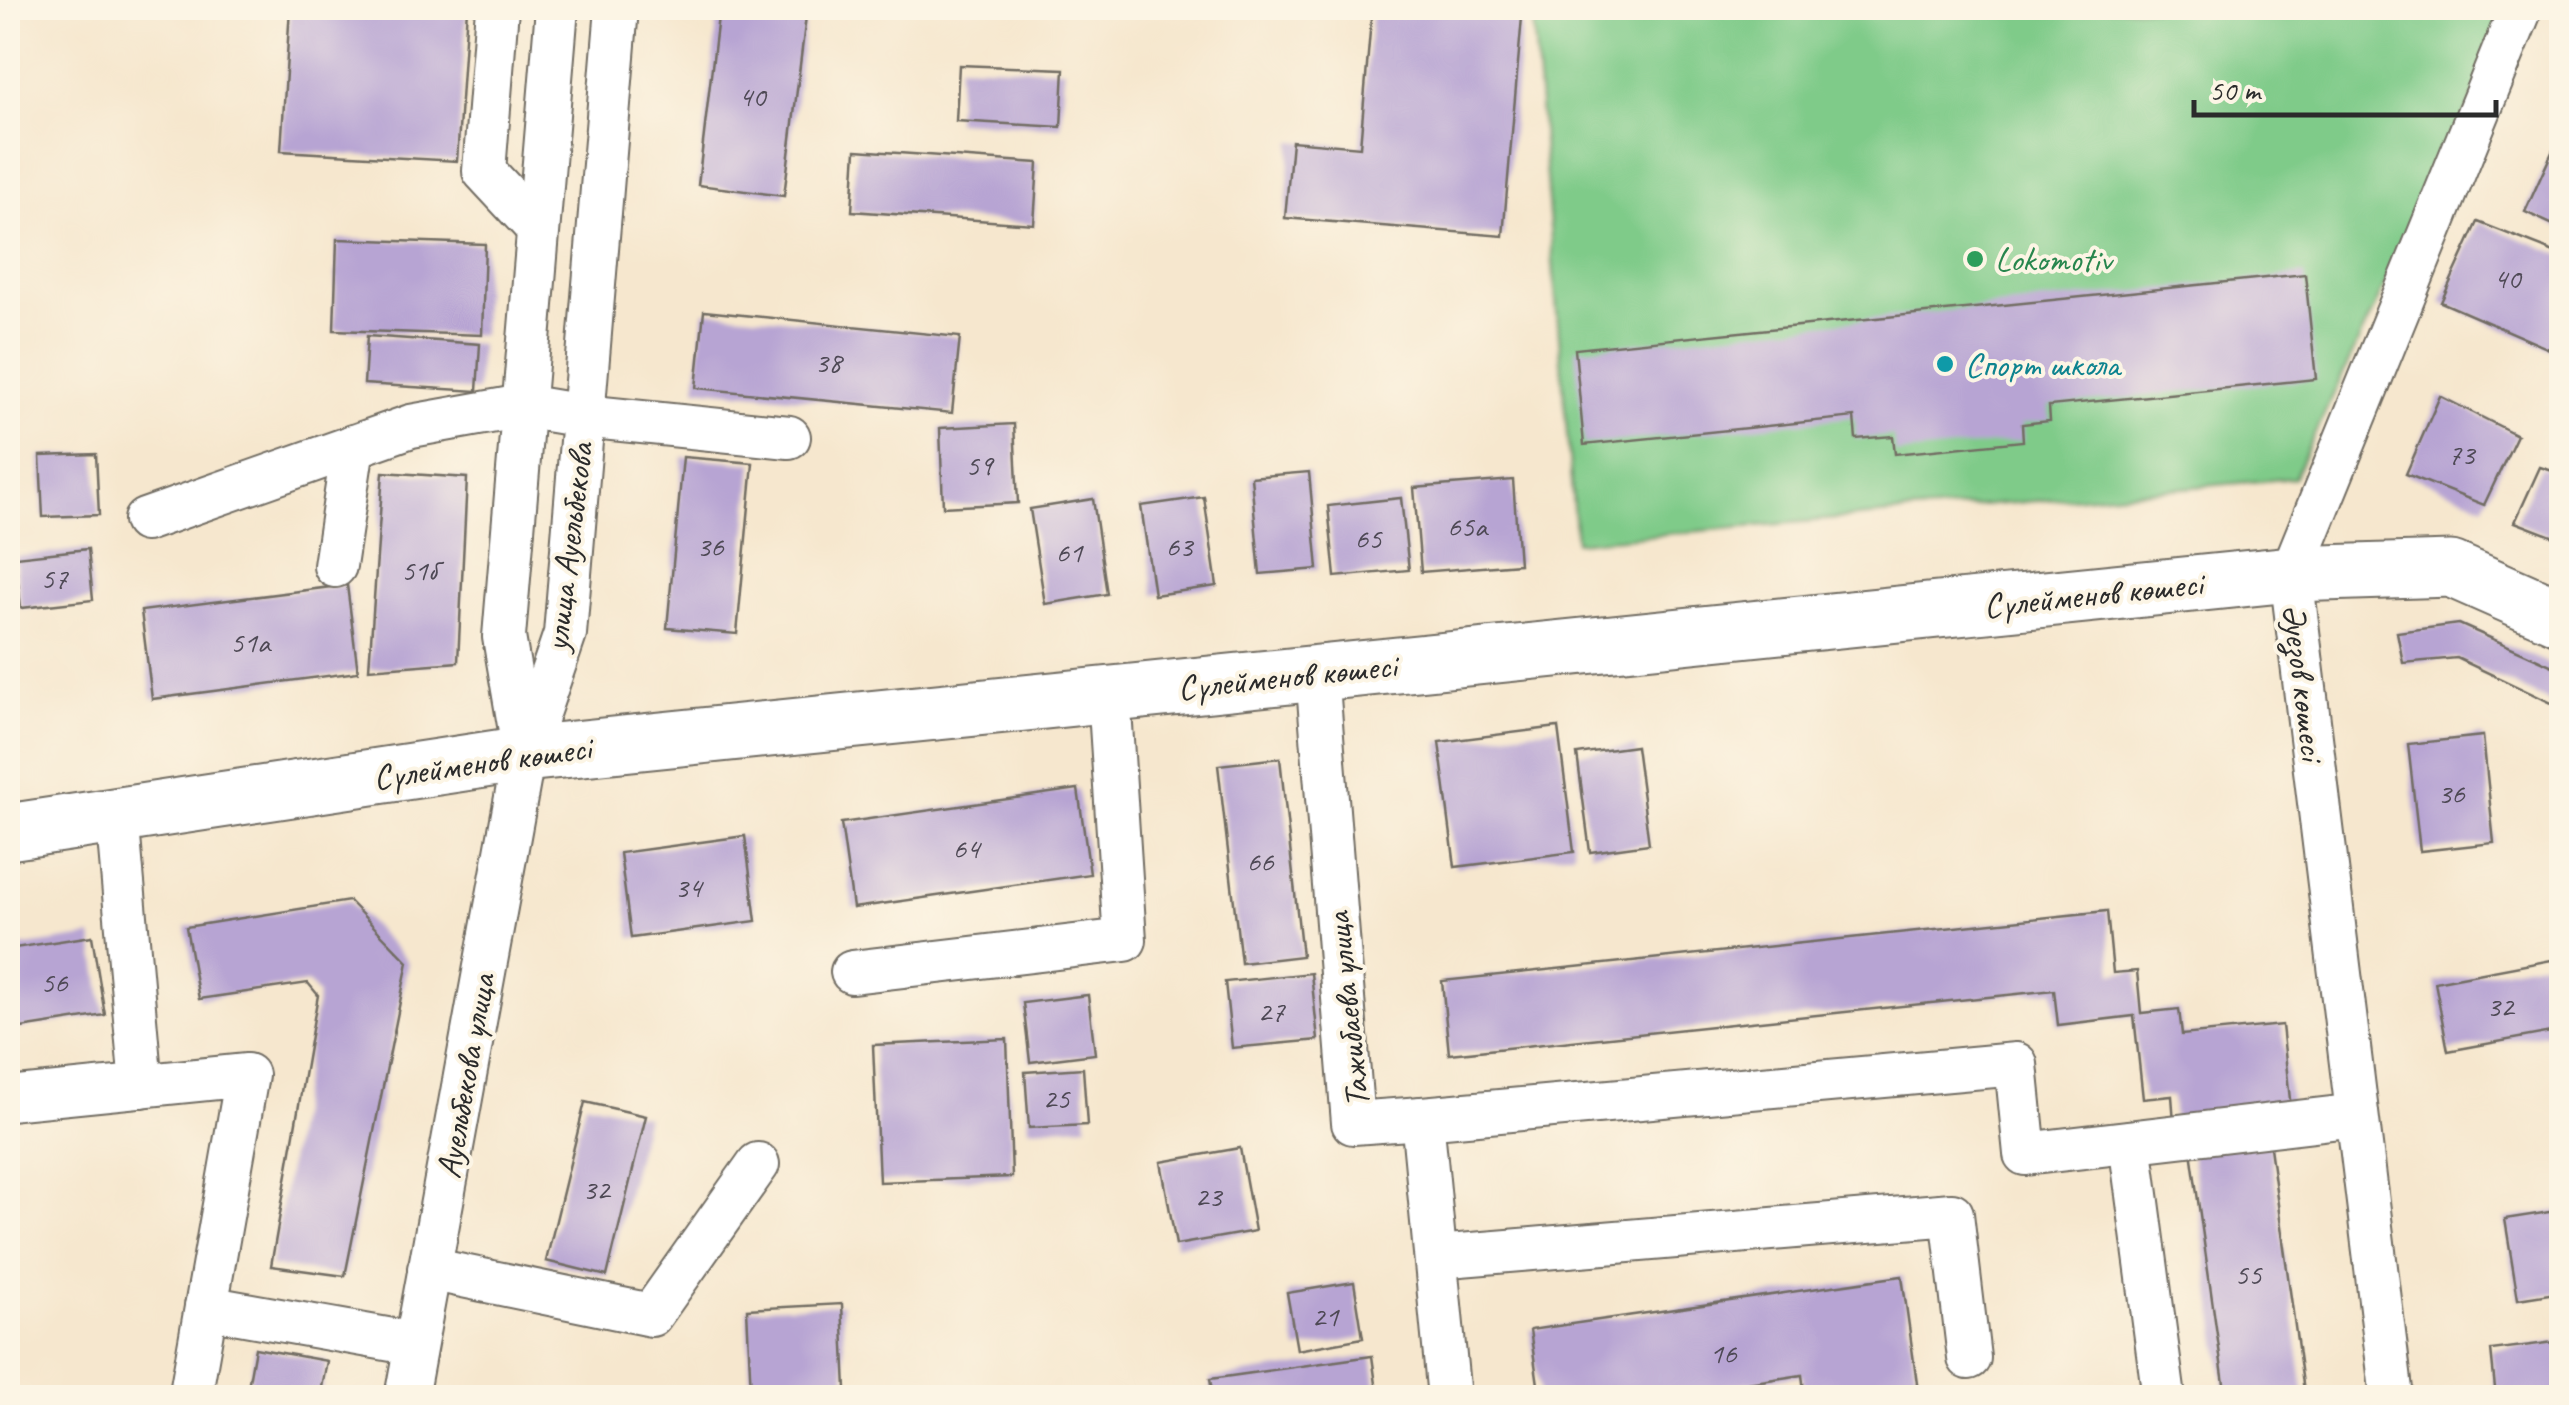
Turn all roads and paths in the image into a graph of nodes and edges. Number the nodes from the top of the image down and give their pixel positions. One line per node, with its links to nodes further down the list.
1 (497, 8): 5 (street)
2 (557, 8): 5 (street, улица Ауельбекова)
3 (617, 8): 7 (street, улица Ауельбекова)
4 (2521, 8): 12 (street, Әуезов көшесі)
5 (538, 229): 6 (street, улица Ауельбекова)
6 (523, 406): 7 (street); 9 (street); 16 (street, улица Ауельбекова)
7 (583, 416): 8 (street); 16 (street, улица Ауельбекова)
8 (789, 437)
9 (353, 446): 10 (street); 11 (street)
10 (145, 520)
11 (335, 566)
12 (2291, 574): 13 (main road, Сүлейменов көшесі); 14 (main road, Сүлейменов көшесі); 22 (street, Әуезов көшесі)
13 (2562, 618)
14 (1318, 673): 15 (main road, Сүлейменов көшесі); 23 (street, Тажибаева улица)
15 (1109, 694): 16 (main road, Сүлейменов көшесі); 19 (street)
16 (524, 754): 17 (main road, Сүлейменов көшесі); 27 (street, Ауельбекова улица)
17 (116, 816): 18 (main road, Сүлейменов көшесі); 20 (street)
18 (8, 832)
19 (852, 972)
20 (140, 1086): 21 (street); 28 (street)
21 (8, 1099)
22 (2358, 1115): 24 (street); 35 (street, Әуезов көшесі)
23 (1422, 1118): 24 (street); 26 (street, Тажибаева улица)
24 (2130, 1142): 34 (street)
25 (758, 1164): 27 (street)
26 (1436, 1257): 30 (street); 33 (street, Тажибаева улица)
27 (430, 1268): 29 (street, Ауельбекова улица)
28 (206, 1306): 29 (street); 31 (street)
29 (416, 1344): 32 (street, Ауельбекова улица)
30 (1969, 1358)
31 (190, 1398)
32 (406, 1398)
33 (1449, 1398)
34 (2164, 1398)
35 (2392, 1398)

